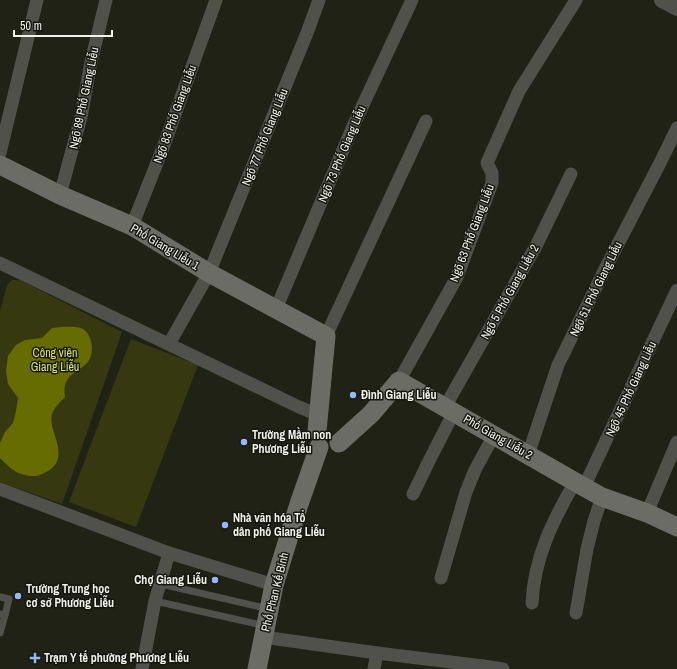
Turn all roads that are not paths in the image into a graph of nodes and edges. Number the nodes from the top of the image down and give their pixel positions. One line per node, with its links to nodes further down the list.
1 (37, 0): 11 (street)
2 (106, 0): 14 (street, Ngõ 89 Phố Giang Liễu)
3 (216, 0): 15 (street, Ngõ 83 Phố Giang Liễu)
4 (319, 0): 17 (street, Ngõ 77 Phố Giang Liễu)
5 (412, 0): 19 (street, Ngõ 73 Phố Giang Liễu)
6 (576, 0): 22 (street, Ngõ 63 Phố Giang Liễu)
7 (662, 0): 8 (street)
8 (677, 8)
9 (426, 121): 20 (street)
10 (677, 128): 27 (street, Ngõ 51 Phố Giang Liễu)
11 (0, 153)
12 (0, 165): 14 (main road, Phố Giang Liễu 1)
13 (571, 174): 23 (street, Ngõ 5 Phố Giang Liễu 2)
14 (60, 195): 15 (main road, Phố Giang Liễu 1)
15 (132, 226): 17 (main road, Phố Giang Liễu 1)
16 (0, 263): 21 (street)
17 (209, 273): 19 (main road, Phố Giang Liễu 1); 21 (street, Ngõ 77 Phố Giang Liễu)
18 (677, 290): 28 (street, Ngõ 45 Phố Giang Liễu)
19 (276, 309): 20 (main road, Phố Giang Liễu 1)
20 (326, 336): 24 (main road, Phố Phan Kế Bính)
21 (168, 344): 24 (street)
22 (399, 381): 23 (main road, Phố Giang Liễu 2); 24 (main road)
23 (450, 410): 25 (main road, Phố Giang Liễu 2); 30 (street, Ngõ 5 Phố Giang Liễu 2)
24 (318, 431): 37 (main road, Phố Phan Kế Bính)
25 (494, 435): 27 (main road, Phố Giang Liễu 2); 35 (street)
26 (677, 442): 32 (street)
27 (528, 455): 28 (main road, Phố Giang Liễu 2)
28 (580, 484): 31 (main road, Phố Giang Liễu 2); 40 (street, Ngõ 45 Phố Giang Liễu)
29 (0, 490): 34 (street)
30 (413, 494)
31 (602, 497): 32 (main road, Phố Giang Liễu 2); 41 (street)
32 (648, 513): 33 (main road, Phố Giang Liễu 2)
33 (677, 527)
34 (169, 552): 36 (street); 37 (street)
35 (441, 578)
36 (161, 584): 39 (street); 43 (lane)
37 (274, 585): 43 (main road, Phố Phan Kế Bính)
38 (0, 597): 42 (lane)
39 (155, 601): 43 (lane); 47 (street)
40 (532, 603)
41 (576, 613)
42 (2, 615): 44 (lane)
43 (266, 624): 45 (street); 48 (main road, Phố Phan Kế Bính)
44 (0, 633)
45 (376, 653): 46 (street); 49 (street)
46 (483, 668): 50 (street)
47 (142, 669)
48 (257, 669)
49 (374, 669)
50 (503, 669)

